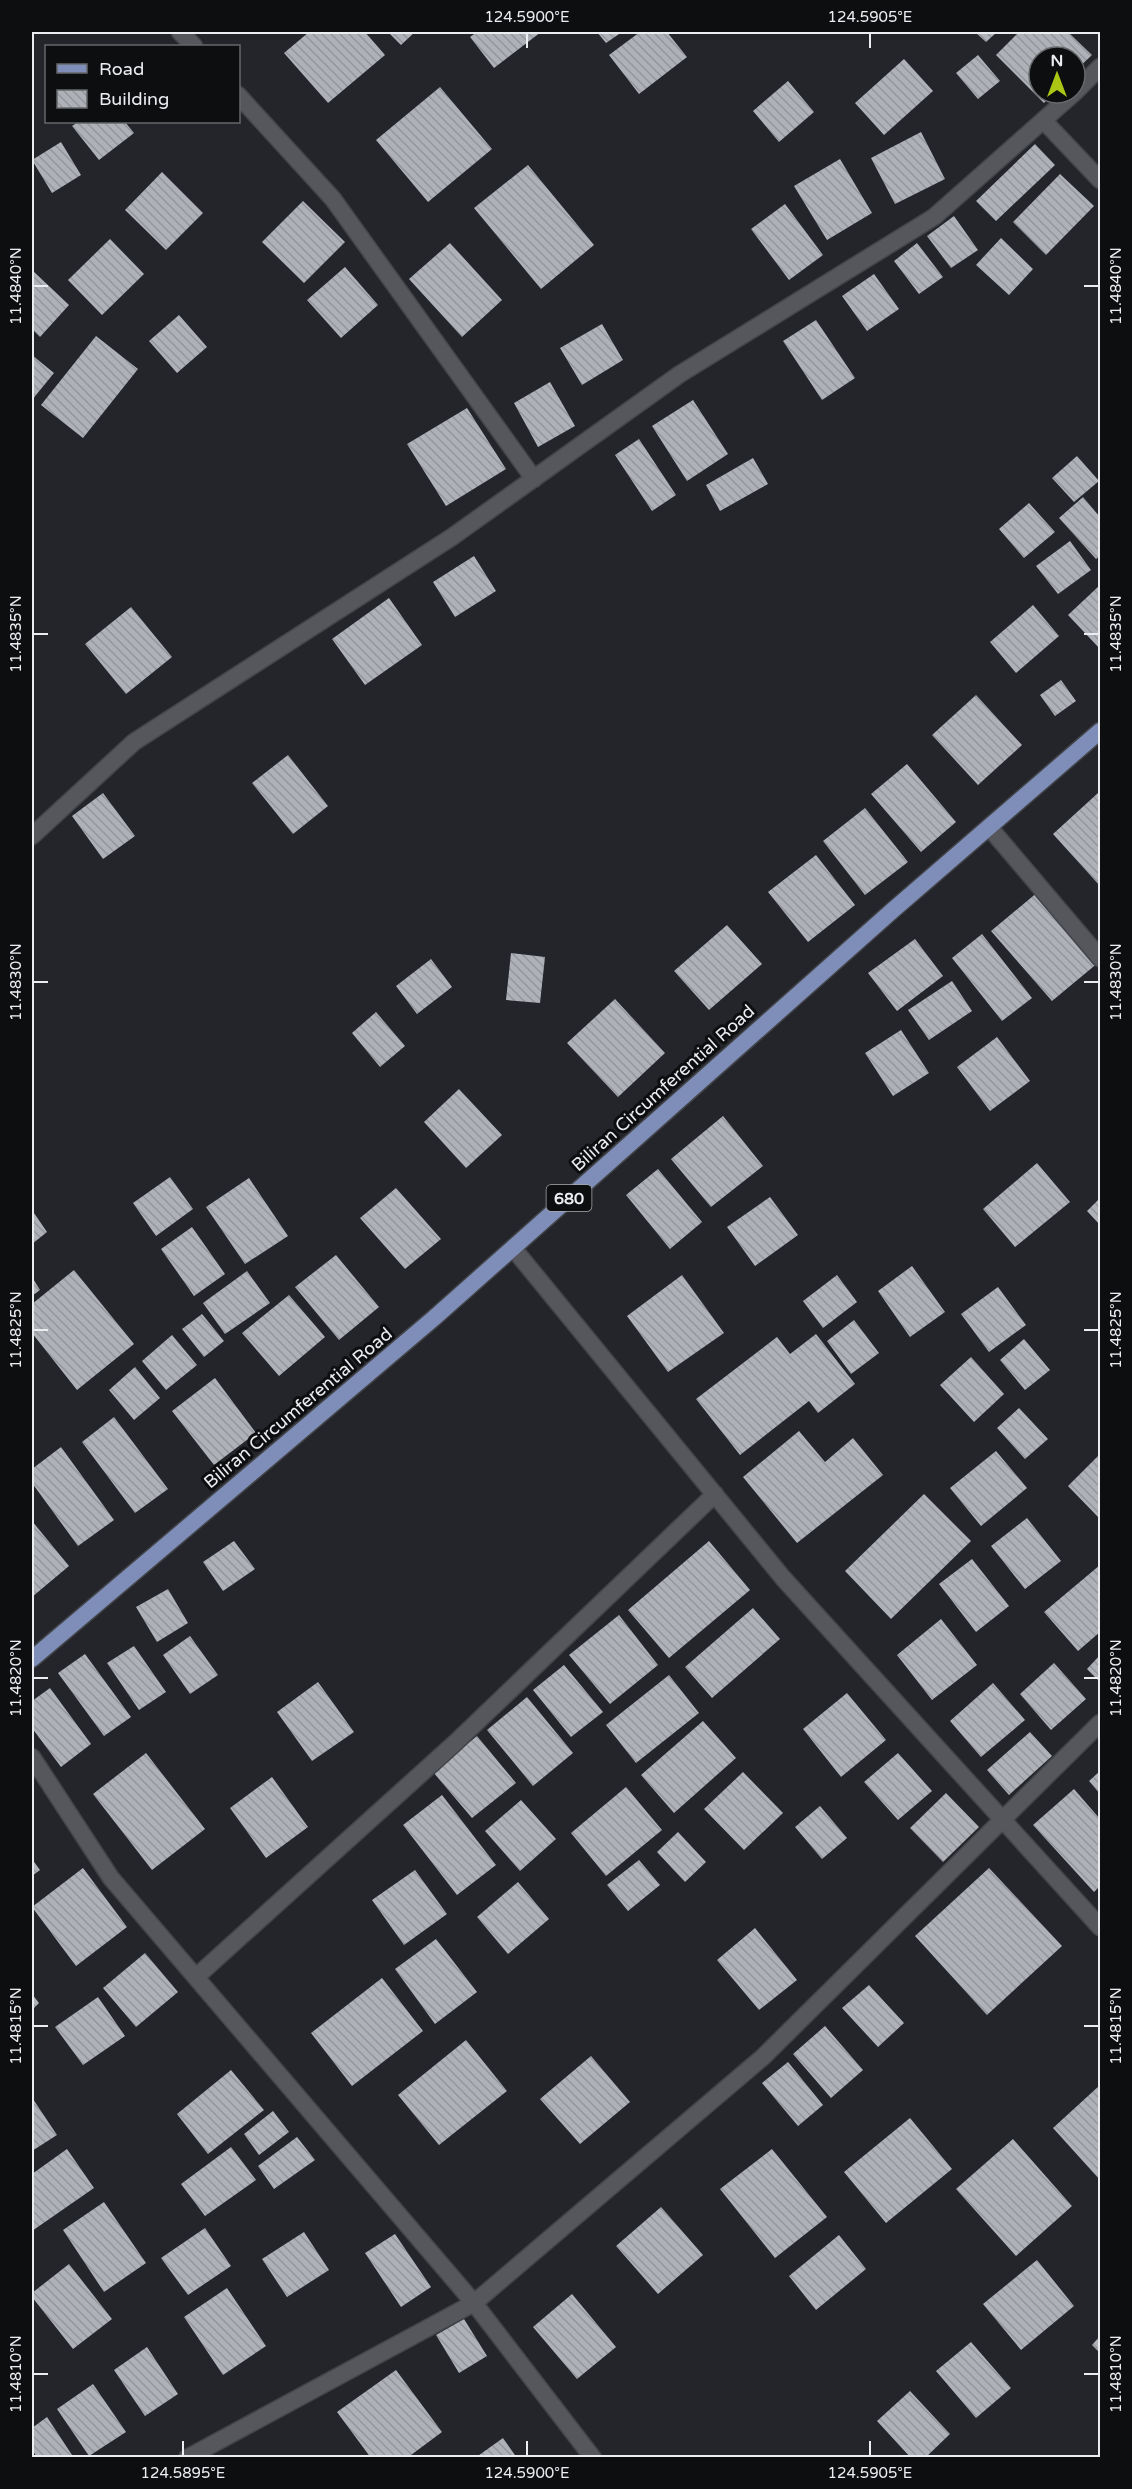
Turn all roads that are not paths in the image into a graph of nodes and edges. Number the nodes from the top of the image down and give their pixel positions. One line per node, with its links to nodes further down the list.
1 (180, 32): 2 (street)
2 (193, 45)
3 (1101, 67): 4 (street)
4 (1087, 80)
5 (240, 97): 9 (street)
6 (1061, 105): 7 (street)
7 (1044, 122): 8 (street); 9 (street)
8 (1101, 180)
9 (534, 478): 12 (street)
10 (1101, 731): 11 (main road, Biliran Circumferential Road / 680)
11 (989, 827): 13 (street); 14 (main road, Biliran Circumferential Road / 680)
12 (32, 836)
13 (1101, 958)
14 (513, 1248): 15 (street); 16 (main road, Biliran Circumferential Road / 680)
15 (715, 1494): 19 (street); 21 (street)
16 (32, 1659)
17 (1101, 1723): 19 (street)
18 (32, 1758): 21 (street)
19 (1000, 1820): 20 (street); 22 (street)
20 (1101, 1927)
21 (196, 1977): 22 (street)
22 (474, 2303): 23 (street); 24 (street)
23 (187, 2457)
24 (593, 2457)

